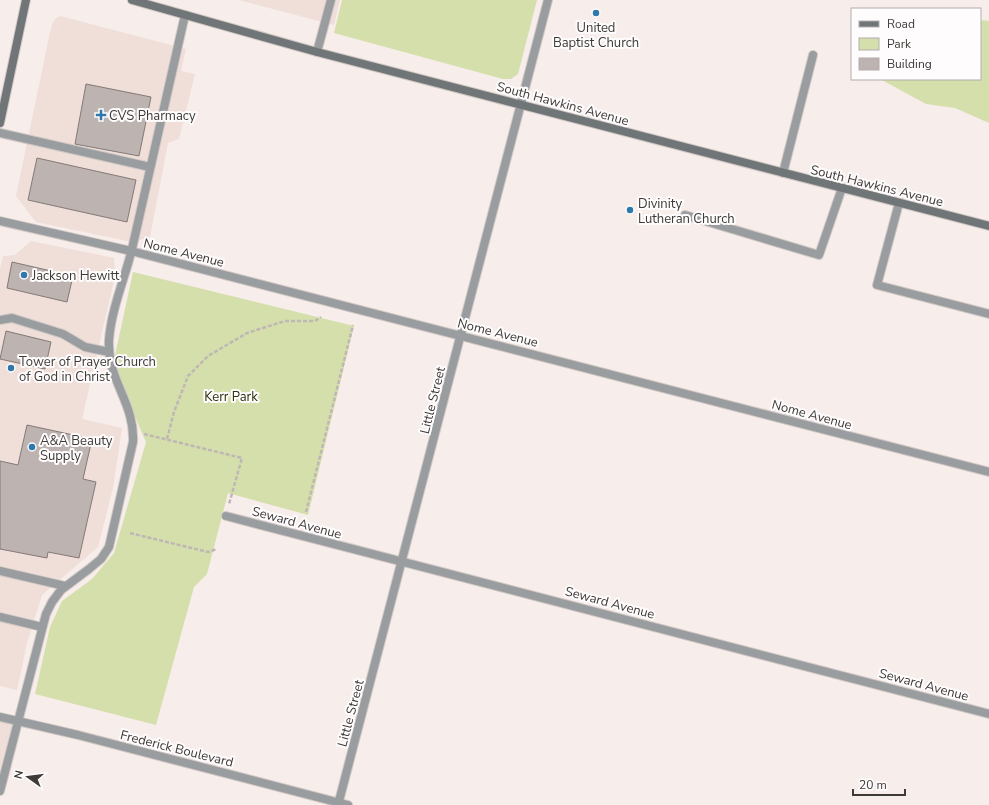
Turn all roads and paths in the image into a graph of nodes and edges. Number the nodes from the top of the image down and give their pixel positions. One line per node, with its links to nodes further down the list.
1 (26, 0): 9 (street)
2 (132, 0): 5 (street, South Hawkins Avenue)
3 (331, 0): 6 (street)
4 (548, 0): 8 (street, Little Street)
5 (185, 15): 6 (street, South Hawkins Avenue); 11 (street)
6 (317, 52): 8 (street, South Hawkins Avenue)
7 (813, 55): 12 (street)
8 (521, 104): 12 (street, South Hawkins Avenue); 23 (street, Little Street)
9 (0, 123)
10 (0, 133): 11 (street)
11 (150, 167): 18 (street)
12 (783, 173): 13 (street, South Hawkins Avenue)
13 (842, 188): 14 (street, South Hawkins Avenue); 15 (street)
14 (899, 203): 17 (street, South Hawkins Avenue); 19 (street)
15 (685, 215)
16 (0, 221): 18 (street, Nome Avenue)
17 (989, 226)
18 (131, 251): 23 (street, Nome Avenue); 24 (street)
19 (989, 314)
20 (321, 317): 26 (path)
21 (0, 320): 24 (street)
22 (353, 325): 28 (path)
23 (461, 335): 27 (street, Nome Avenue); 32 (street, Little Street)
24 (109, 352): 25 (street)
25 (134, 432): 26 (path); 34 (street)
26 (166, 440): 29 (path)
27 (989, 472)
28 (306, 512)
29 (226, 516): 32 (street, Seward Avenue)
30 (130, 533): 31 (path)
31 (217, 549)
32 (402, 561): 37 (street, Seward Avenue); 41 (street, Little Street)
33 (0, 571): 34 (street)
34 (65, 586): 36 (street)
35 (0, 617): 36 (street)
36 (42, 627): 39 (street)
37 (989, 714)
38 (0, 717): 39 (street, Frederick Boulevard)
39 (17, 722): 40 (street); 41 (street, Frederick Boulevard)
40 (0, 790)
41 (338, 804): 42 (street, Frederick Boulevard)
42 (348, 805)

